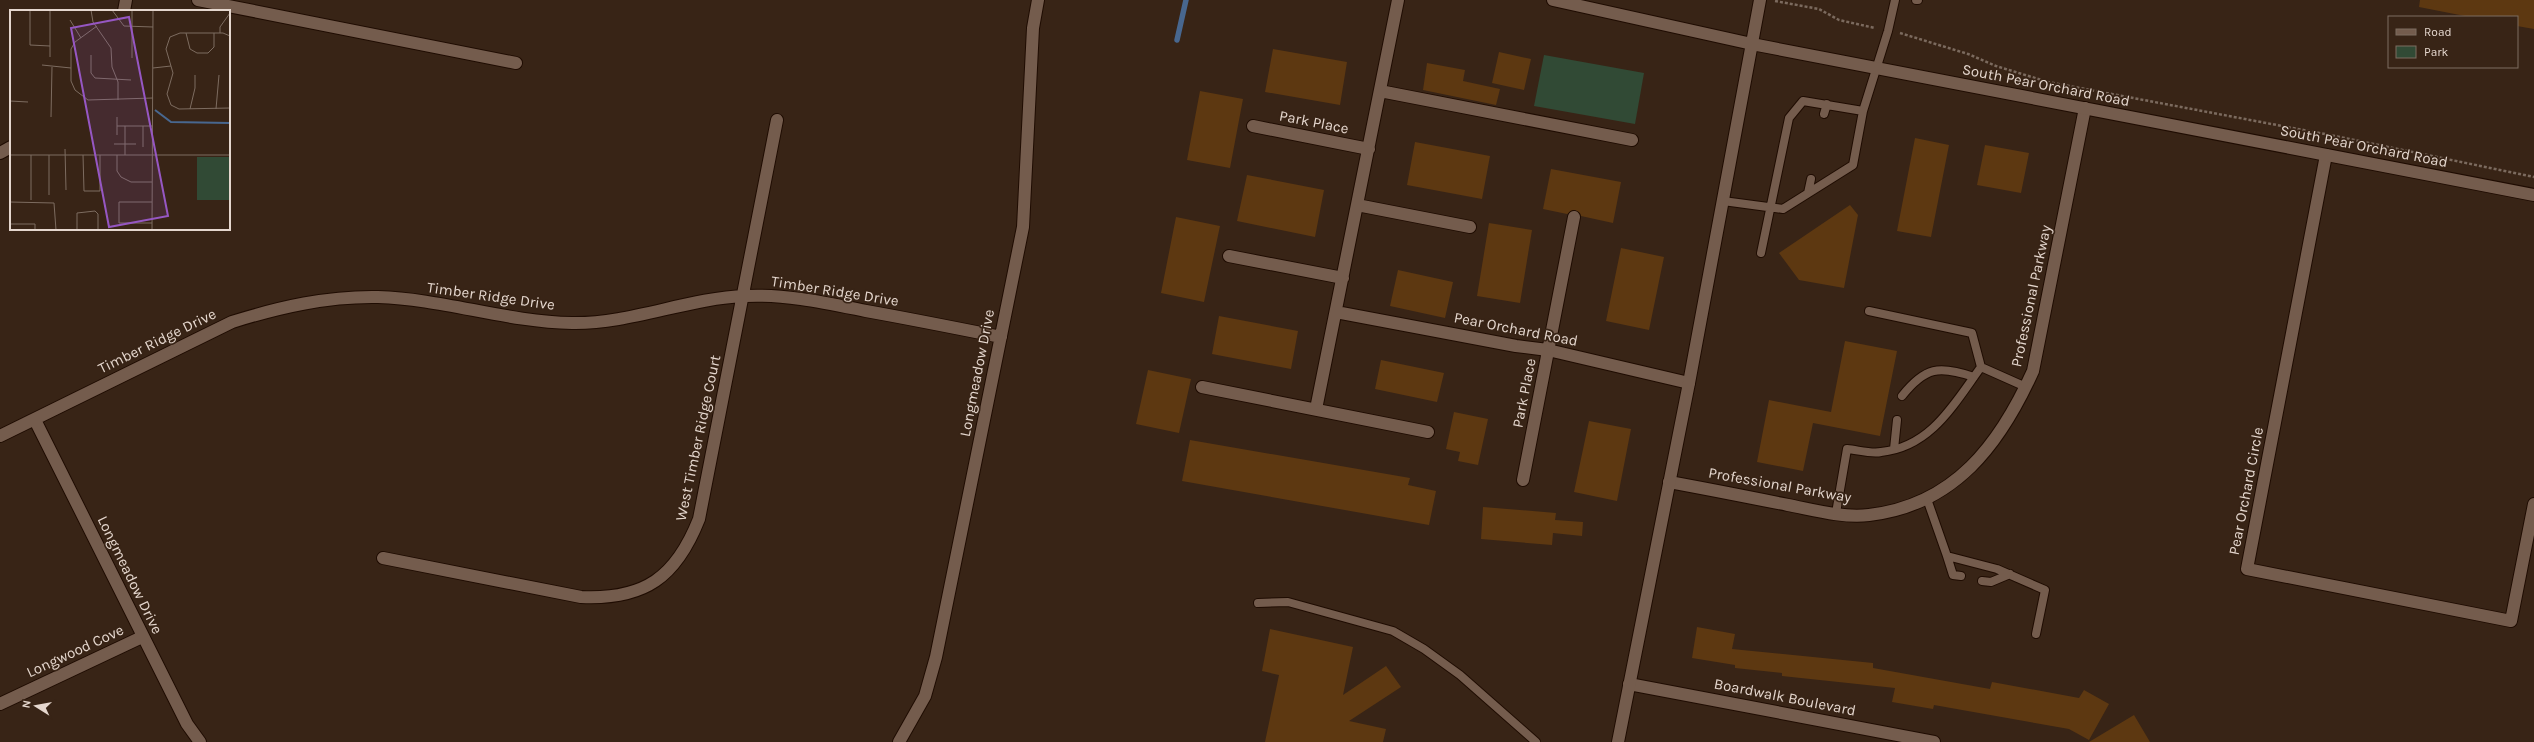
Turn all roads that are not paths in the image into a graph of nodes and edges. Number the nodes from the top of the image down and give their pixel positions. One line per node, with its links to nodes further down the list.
1 (126, 0): 8 (street)
2 (198, 0): 10 (street)
3 (1038, 0): 38 (street, Longmeadow Drive)
4 (1398, 0): 12 (street)
5 (1553, 0): 9 (street, South Pear Orchard Road)
6 (1760, 0): 9 (street)
7 (1896, 0): 11 (lane)
8 (124, 10)
9 (1752, 44): 11 (street, South Pear Orchard Road); 27 (street)
10 (516, 63)
11 (1876, 68): 14 (street, South Pear Orchard Road); 15 (lane)
12 (1380, 90): 19 (street); 21 (street)
13 (1826, 104): 15 (lane); 16 (lane); 29 (lane)
14 (2085, 108): 23 (street, South Pear Orchard Road); 44 (street, Professional Parkway)
15 (1863, 111): 25 (lane)
16 (1824, 114)
17 (777, 120): 35 (street, West Timber Ridge Court)
18 (1253, 126): 21 (street, Park Place)
19 (1632, 140)
20 (10, 148): 22 (street)
21 (1369, 149): 28 (street)
22 (0, 153)
23 (2326, 155): 26 (street, South Pear Orchard Road); 55 (street, Pear Orchard Circle)
24 (1811, 179): 25 (lane)
25 (1808, 193): 29 (lane)
26 (2534, 195)
27 (1723, 202): 29 (lane); 42 (street)
28 (1357, 205): 31 (street); 34 (street)
29 (1770, 208): 32 (lane)
30 (1574, 217): 39 (street, Park Place)
31 (1470, 227)
32 (1761, 253)
33 (1229, 256): 34 (street)
34 (1343, 278): 37 (street)
35 (744, 296): 38 (street, Timber Ridge Drive); 47 (street, Timber Ridge Drive); 58 (street, West Timber Ridge Court)
36 (1870, 311): 40 (lane)
37 (1336, 312): 39 (street, Pear Orchard Road); 46 (street)
38 (1001, 337): 68 (street, Longmeadow Drive)
39 (1548, 350): 42 (street, Pear Orchard Road); 52 (street, Park Place)
40 (1981, 367): 41 (lane); 44 (lane)
41 (1974, 377): 45 (lane); 51 (lane)
42 (1689, 383): 53 (street)
43 (1202, 387): 46 (street)
44 (2026, 387): 54 (street, Professional Parkway)
45 (1902, 396)
46 (1316, 410): 49 (street)
47 (35, 420): 50 (street, Timber Ridge Drive); 64 (street, Longmeadow Drive)
48 (1897, 420): 51 (lane)
49 (1428, 432)
50 (0, 436)
51 (1894, 448): 56 (lane)
52 (1523, 480)
53 (1669, 482): 56 (street, Professional Parkway); 65 (street)
54 (1927, 499): 56 (street, Professional Parkway); 57 (lane)
55 (2534, 504)
56 (1836, 513)
57 (1947, 556): 59 (lane); 60 (lane)
58 (383, 558)
59 (2010, 574): 61 (lane); 63 (lane)
60 (1961, 576)
61 (1982, 581)
62 (1258, 603): 69 (lane)
63 (2036, 634)
64 (142, 638): 66 (street, Longwood Cove); 67 (street, Longmeadow Drive)
65 (1629, 684): 70 (street); 71 (street, Boardwalk Boulevard)
66 (0, 704)
67 (200, 742)
68 (899, 742)
69 (1536, 742)
70 (1618, 742)
71 (1934, 742)

